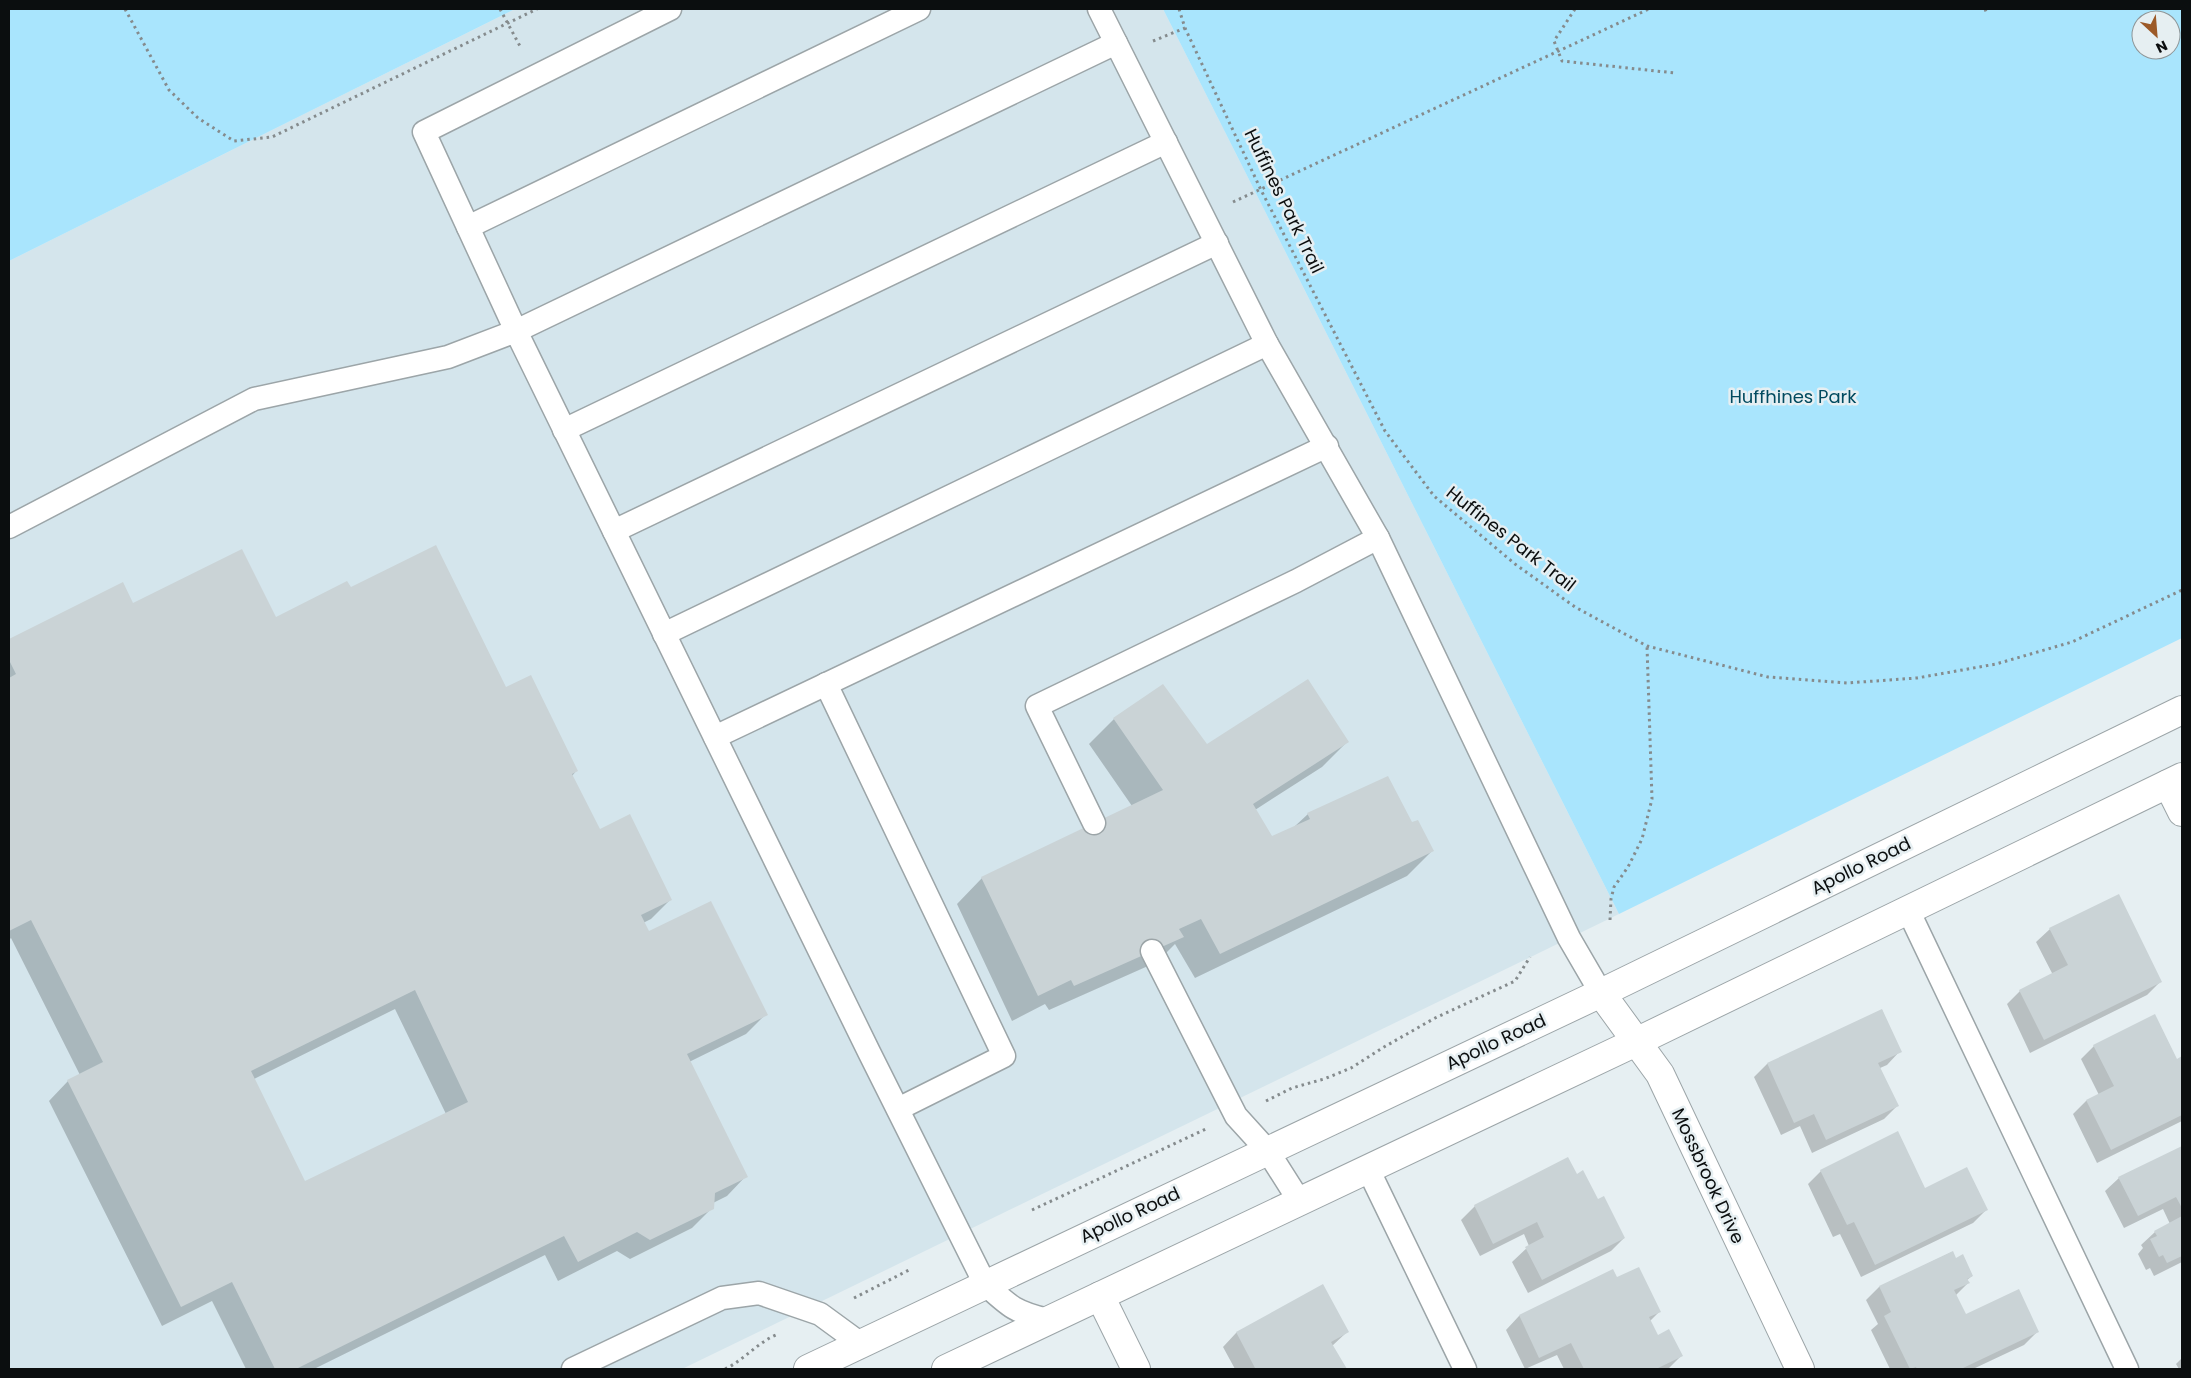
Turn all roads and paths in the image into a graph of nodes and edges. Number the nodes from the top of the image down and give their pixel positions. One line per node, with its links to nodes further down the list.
1 (125, 9): 12 (path)
2 (500, 9): 12 (path)
3 (537, 9): 12 (path)
4 (670, 9): 16 (lane)
5 (919, 9): 20 (lane)
6 (1099, 9): 13 (lane)
7 (1179, 9): 18 (path, Huffines Park Trail)
8 (1575, 9): 14 (path)
9 (1649, 9): 14 (path)
10 (1985, 9): 11 (path)
11 (1987, 14)
12 (508, 23): 16 (path)
13 (1116, 43): 17 (lane); 22 (lane)
14 (1558, 51): 15 (path); 18 (path)
15 (1675, 73)
16 (535, 76): 20 (lane)
17 (1166, 142): 19 (lane); 24 (lane)
18 (1261, 190): 19 (path); 31 (path, Huffines Park Trail)
19 (1203, 216): 21 (lane)
20 (468, 227): 22 (lane)
21 (1217, 243): 23 (lane); 27 (lane)
22 (516, 332): 24 (lane); 26 (lane)
23 (1267, 344): 25 (lane); 30 (lane)
24 (564, 430): 27 (lane)
25 (1326, 446): 28 (lane); 32 (lane)
26 (9, 527)
27 (614, 531): 30 (lane)
28 (1378, 538): 37 (lane); 42 (lane)
29 (2182, 590): 31 (path, Huffines Park Trail)
30 (664, 634): 34 (lane)
31 (1647, 646): 39 (path)
32 (826, 684): 34 (lane); 44 (lane)
33 (2182, 710): 42 (street, Apollo Road)
34 (715, 737): 44 (lane)
35 (2175, 781): 36 (street); 38 (street)
36 (2182, 812)
37 (1094, 823)
38 (1908, 910): 43 (street); 60 (lane)
39 (1610, 920)
40 (1152, 951): 45 (lane)
41 (1530, 958): 45 (path)
42 (1601, 993): 43 (street, Mossbrook Drive); 46 (street, Apollo Road)
43 (1636, 1042): 47 (street); 59 (street, Mossbrook Drive)
44 (898, 1109): 50 (lane)
45 (1236, 1116): 46 (lane); 49 (path)
46 (1267, 1150): 48 (lane); 50 (street, Apollo Road)
47 (1368, 1169): 48 (street); 58 (lane)
48 (1300, 1202): 51 (street)
49 (1032, 1210)
50 (985, 1284): 52 (lane); 53 (street, Apollo Road)
51 (1100, 1296): 52 (street); 57 (street)
52 (1048, 1320): 56 (street)
53 (861, 1344): 54 (lane); 55 (street, Apollo Road)
54 (573, 1369)
55 (808, 1369)
56 (946, 1369)
57 (1136, 1369)
58 (1465, 1369)
59 (1800, 1369)
60 (2128, 1369)

